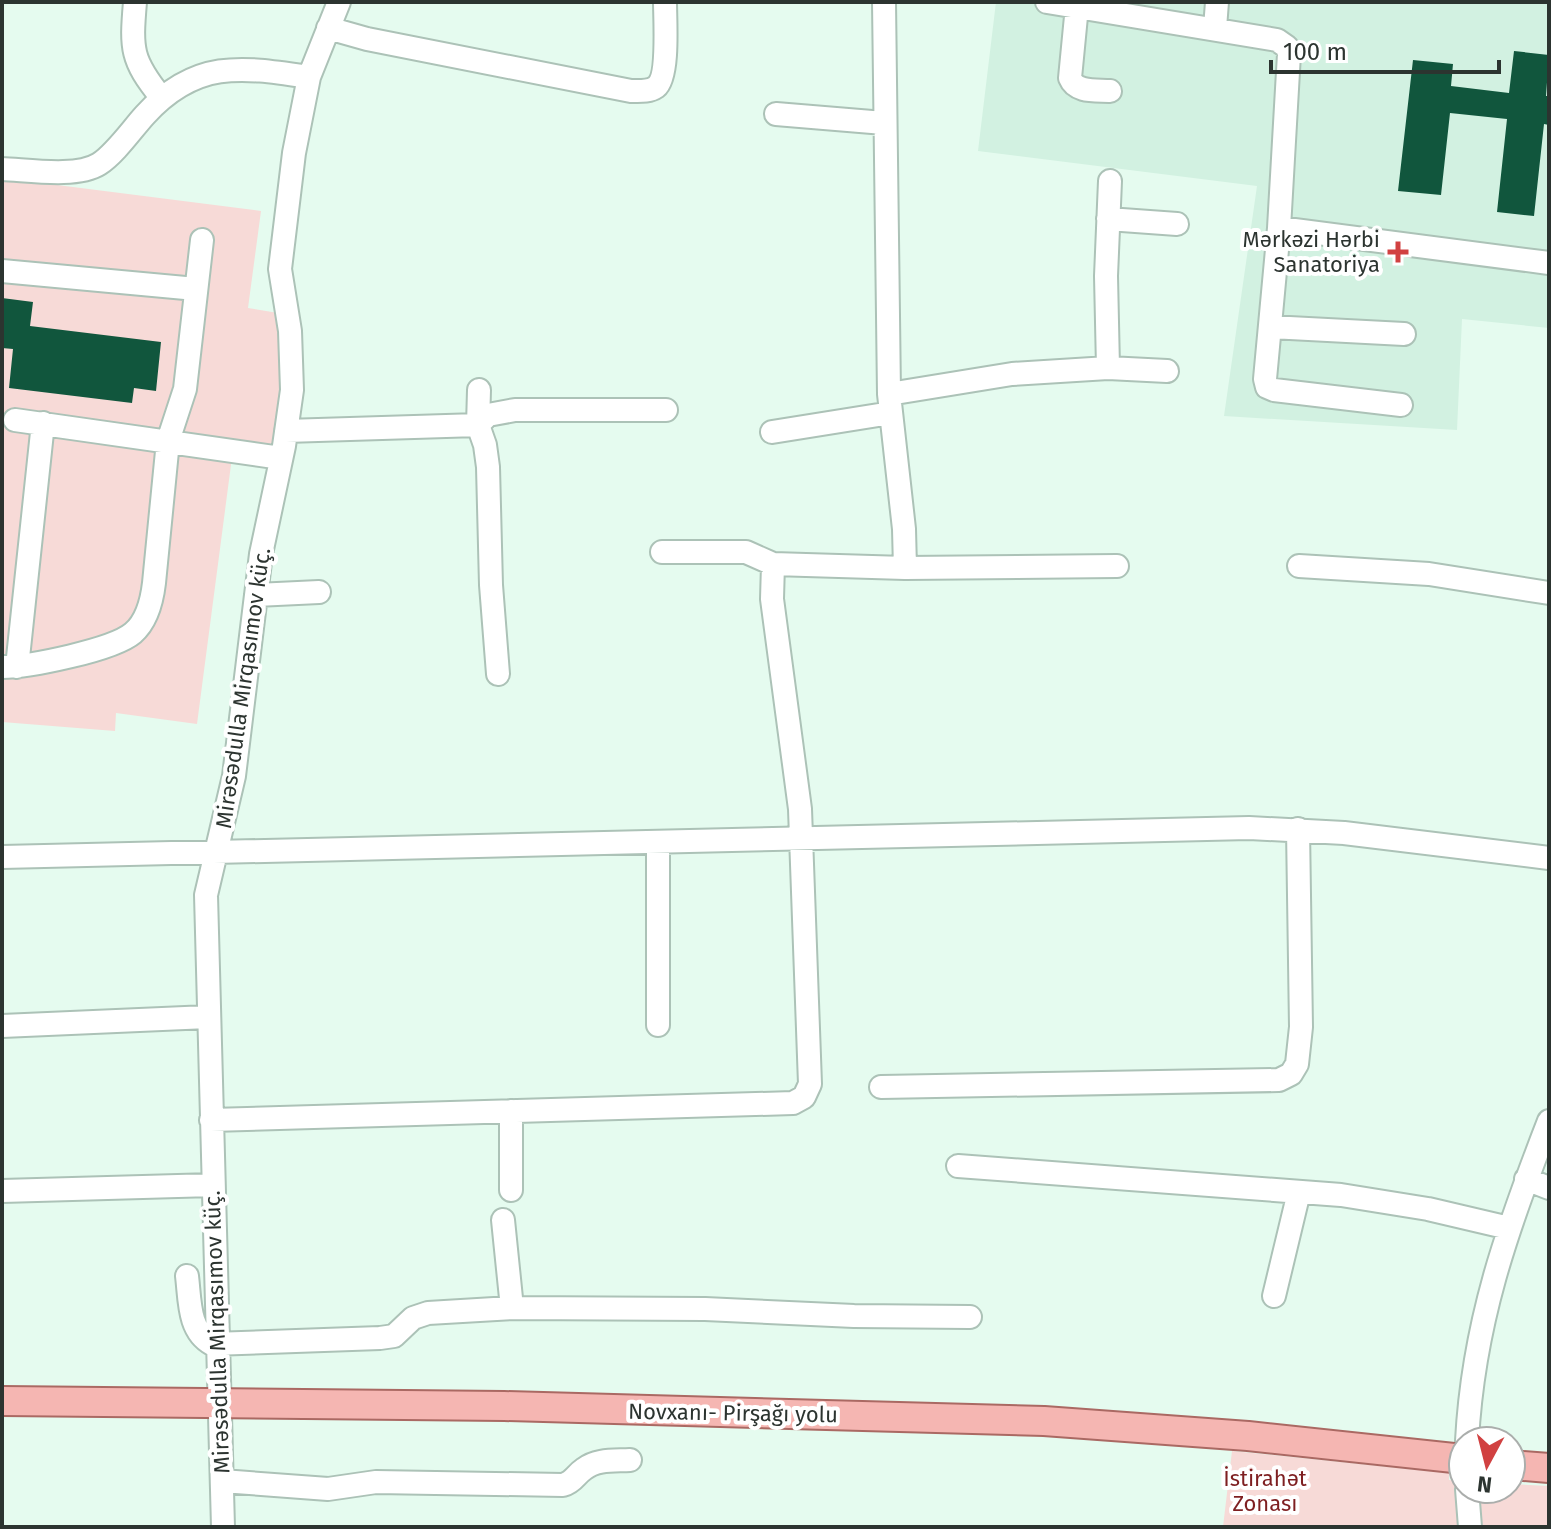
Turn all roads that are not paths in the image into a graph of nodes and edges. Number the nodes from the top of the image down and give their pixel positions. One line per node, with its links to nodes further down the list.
1 (135, 2): 12 (street)
2 (339, 2): 8 (street, Mirəsədulla Mirqasımov küç.)
3 (665, 2): 8 (street)
4 (884, 2): 14 (street)
5 (1047, 2): 7 (street)
6 (1217, 2): 9 (street)
7 (1077, 6): 9 (street); 11 (street)
8 (328, 28): 10 (street, Mirəsədulla Mirqasımov küç.)
9 (1215, 28): 19 (street)
10 (309, 77): 12 (street); 35 (street, Mirəsədulla Mirqasımov küç.)
11 (1110, 91)
12 (161, 97): 15 (street)
13 (776, 114): 14 (street)
14 (884, 123): 29 (street)
15 (2, 169)
16 (1110, 181): 17 (street)
17 (1108, 219): 18 (street); 26 (street)
18 (1177, 224)
19 (1279, 228): 21 (street); 24 (street)
20 (202, 240): 23 (street)
21 (1549, 263)
22 (2, 271): 23 (street)
23 (196, 289): 37 (street)
24 (1270, 327): 25 (street); 30 (street)
25 (1404, 334)
26 (1108, 368): 27 (street); 29 (street)
27 (1167, 371)
28 (479, 390): 34 (street)
29 (890, 404): 36 (street); 43 (street)
30 (1401, 405)
31 (666, 410): 34 (street)
32 (15, 420): 33 (street)
33 (43, 423): 37 (street); 47 (street)
34 (478, 425): 35 (street); 48 (street)
35 (286, 431): 38 (street, Mirəsədulla Mirqasımov küç.)
36 (772, 432)
37 (168, 441): 38 (street); 47 (street)
38 (281, 458): 46 (street, Mirəsədulla Mirqasımov küç.)
39 (662, 552): 40 (street)
40 (773, 564): 43 (street); 50 (street)
41 (1117, 566): 43 (street)
42 (1299, 566): 45 (street)
43 (905, 568)
44 (319, 592): 46 (street)
45 (1549, 593)
46 (256, 595): 52 (street, Mirəsədulla Mirqasımov küç.)
47 (10, 667)
48 (498, 674)
49 (1298, 829): 50 (street); 54 (street); 58 (street)
50 (802, 838): 51 (street); 59 (street)
51 (658, 842): 52 (street); 56 (street)
52 (217, 853): 53 (street); 55 (street, Mirəsədulla Mirqasımov küç.)
53 (2, 857)
54 (1549, 858)
55 (208, 1017): 57 (street); 60 (street, Mirəsədulla Mirqasımov küç.)
56 (658, 1025)
57 (2, 1026)
58 (881, 1087)
59 (511, 1111): 60 (street); 66 (street)
60 (211, 1120): 64 (street, Mirəsədulla Mirqasımov küç.)
61 (1549, 1121): 63 (street)
62 (958, 1166): 68 (street)
63 (1526, 1179): 65 (street); 70 (street)
64 (213, 1185): 67 (street); 75 (street, Mirəsədulla Mirqasımov küç.)
65 (1549, 1188)
66 (511, 1190)
67 (2, 1191)
68 (1299, 1192): 70 (street); 72 (street)
69 (503, 1220): 73 (street)
70 (1509, 1228): 78 (street)
71 (187, 1276): 75 (street)
72 (1274, 1296)
73 (512, 1308): 74 (street); 75 (street)
74 (970, 1317)
75 (218, 1344): 77 (street, Mirəsədulla Mirqasımov küç.)
76 (2, 1401): 77 (main road, Novxanı- Pirşağı yolu)
77 (219, 1402): 79 (main road, Novxanı- Pirşağı yolu); 83 (street, Mirəsədulla Mirqasımov küç.)
78 (1468, 1425)
79 (1447, 1457)
80 (630, 1460): 83 (street)
81 (1527, 1466): 82 (main road)
82 (1549, 1468)
83 (222, 1481): 85 (street, Mirəsədulla Mirqasımov küç.)
84 (1468, 1505): 86 (street)
85 (223, 1527)
86 (1470, 1527)

